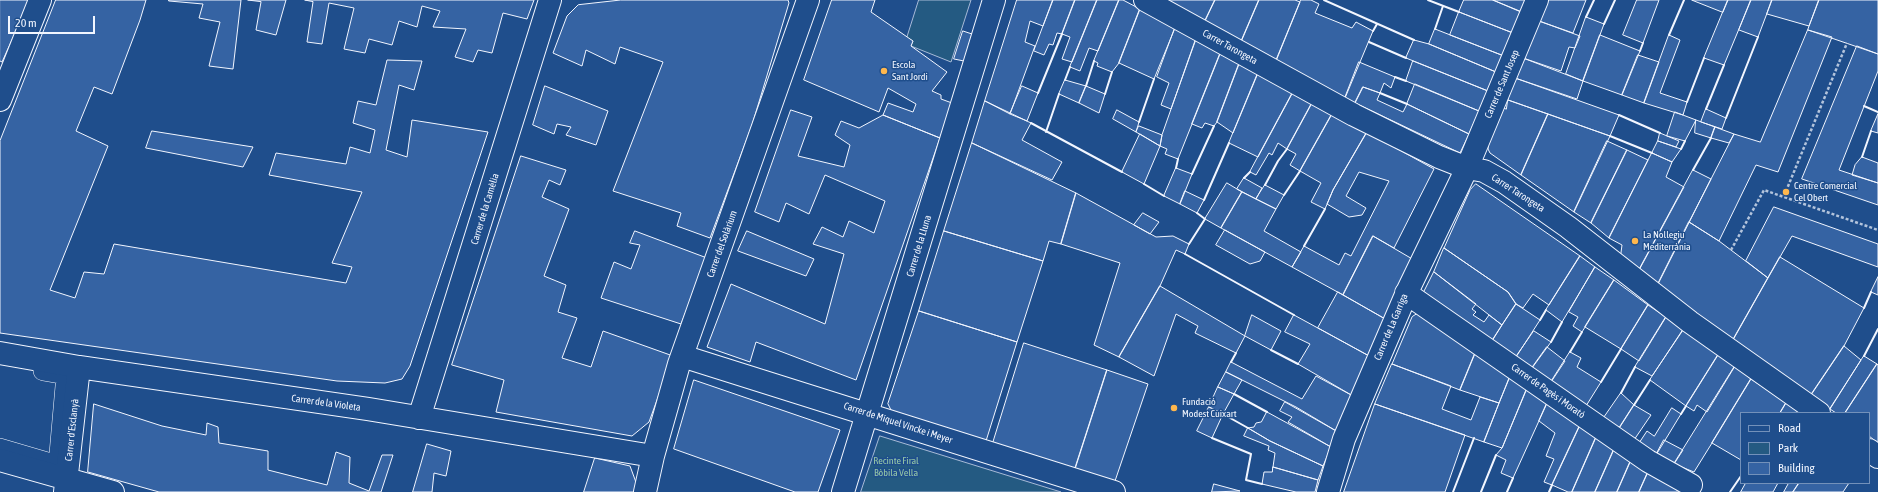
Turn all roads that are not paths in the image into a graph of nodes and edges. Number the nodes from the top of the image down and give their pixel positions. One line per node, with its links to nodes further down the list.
1 (40, 0): 7 (street)
2 (550, 0): 16 (street, Carrer de la Camèlia)
3 (808, 0): 11 (street, Carrer del Solàrium)
4 (994, 0): 15 (street, Carrer de la Lluna)
5 (1145, 0): 8 (street, Carrer Tarongeta)
6 (1537, 0): 8 (street, Carrer de Sant Josep)
7 (0, 100)
8 (1467, 168): 9 (street, Carrer de La Garriga); 14 (street, Carrer Tarongeta)
9 (1406, 293): 22 (street, Carrer de Pagès i Morató); 28 (street, Carrer de La Garriga)
10 (0, 353): 13 (street, Carrer de la Violeta)
11 (682, 356): 15 (street, Carrer de Miquel Vincke i Meyer); 19 (street, Carrer del Solàrium)
12 (0, 362): 17 (street)
13 (79, 367): 16 (street, Carrer de la Violeta); 23 (street, Carrer d'Esclanyà)
14 (1818, 412)
15 (868, 413): 26 (street, Carrer de la Lluna); 27 (street, Carrer de Miquel Vincke i Meyer)
16 (420, 418): 19 (street, Carrer de la Violeta)
17 (0, 448)
18 (1870, 451): 20 (street)
19 (653, 456): 25 (street, Carrer del Solàrium)
20 (1878, 457)
21 (0, 460): 23 (street)
22 (1691, 485)
23 (66, 486): 24 (street)
24 (113, 492)
25 (646, 492)
26 (843, 492)
27 (1114, 492)
28 (1328, 492)

